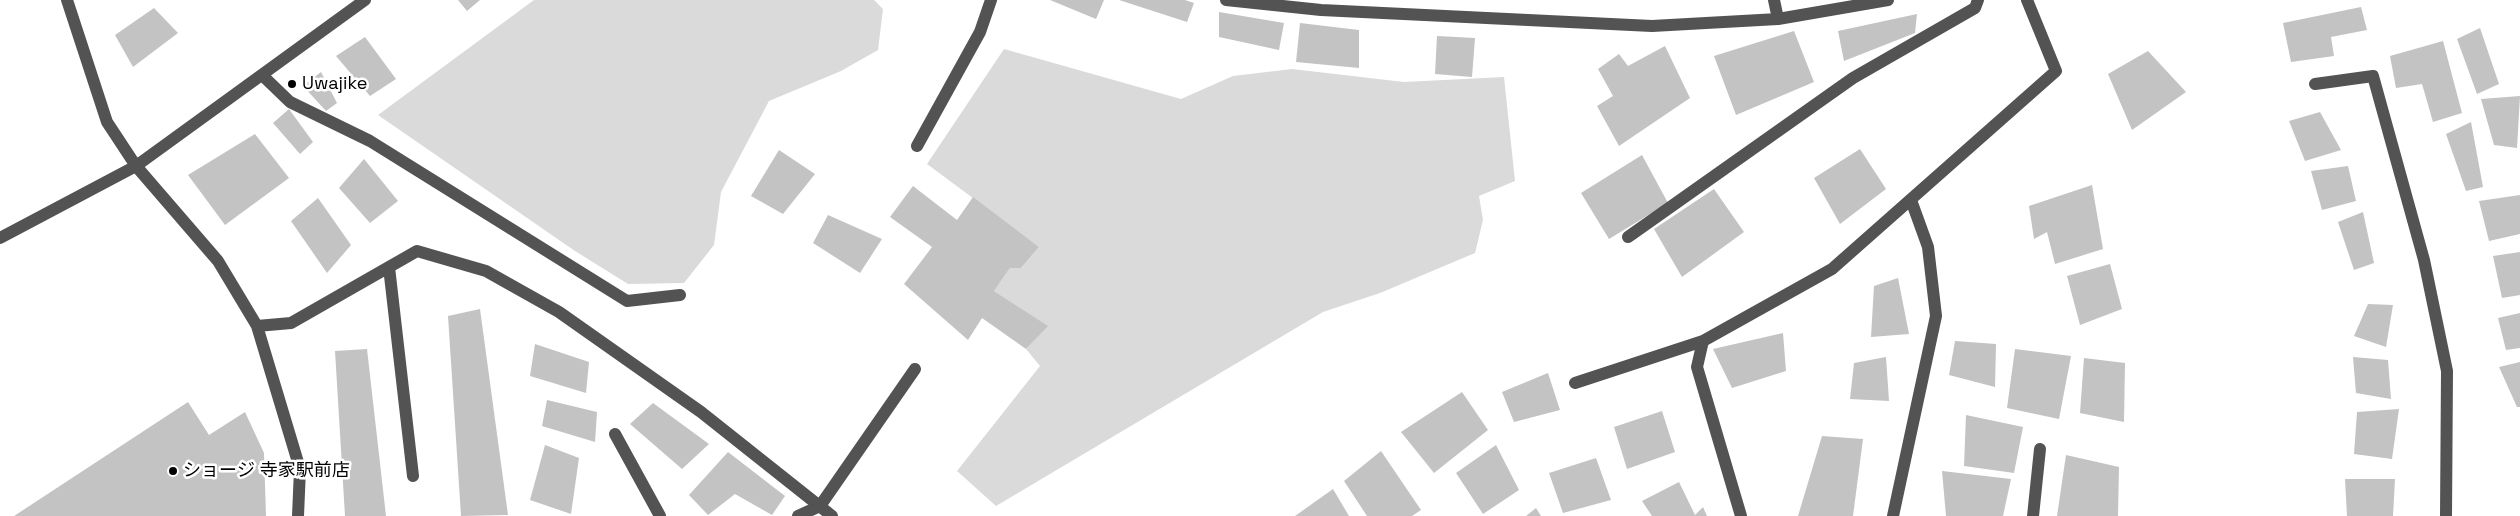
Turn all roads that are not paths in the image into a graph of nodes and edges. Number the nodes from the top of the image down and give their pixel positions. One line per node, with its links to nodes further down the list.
1 (67, 0): 13 (street)
2 (365, 0): 10 (street)
3 (991, 0): 12 (street)
4 (1226, 0): 9 (street)
5 (1774, 0): 9 (street)
6 (1888, 0): 9 (street)
7 (1978, 0): 16 (street)
8 (2027, 0): 14 (street)
9 (1778, 19)
10 (262, 74): 13 (street); 18 (street)
11 (2315, 84): 34 (street)
12 (917, 146)
13 (136, 166): 15 (street); 19 (street)
14 (1911, 200): 20 (street); 32 (street)
15 (0, 238)
16 (1628, 238)
17 (389, 267): 19 (street); 25 (street); 26 (street)
18 (680, 295)
19 (257, 326): 27 (street)
20 (1703, 341): 22 (street); 31 (street)
21 (915, 369): 26 (street)
22 (1575, 383)
23 (615, 434): 28 (street)
24 (2040, 449): 33 (street)
25 (413, 476)
26 (820, 506): 29 (street); 30 (street)
27 (298, 516)
28 (660, 516)
29 (798, 516)
30 (832, 516)
31 (1741, 516)
32 (1893, 516)
33 (2033, 516)
34 (2446, 516)

